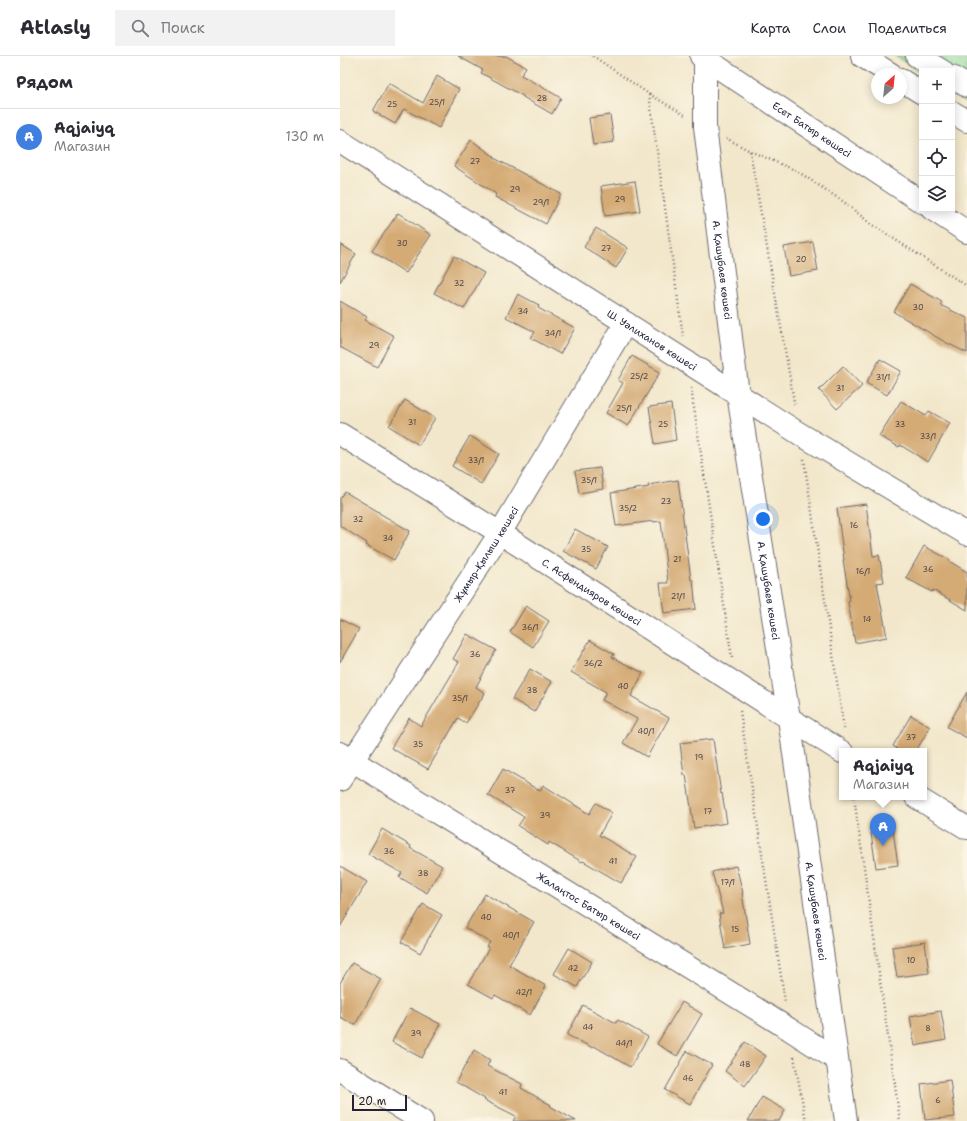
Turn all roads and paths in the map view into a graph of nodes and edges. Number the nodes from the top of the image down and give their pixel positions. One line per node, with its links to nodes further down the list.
1 (593, 56): 11 (path)
2 (862, 56): 5 (street)
3 (917, 56): 6 (street)
4 (703, 57): 14 (street, А. Қашубаев көшесі); 16 (street, Есет Батыр көшесі)
5 (881, 68)
6 (937, 68)
7 (955, 79): 9 (street)
8 (907, 84): 10 (street)
9 (967, 86)
10 (919, 91)
11 (649, 94): 14 (path); 21 (path)
12 (955, 114): 13 (street)
13 (967, 121)
14 (705, 128): 19 (path); 22 (street, А. Қашубаев көшесі)
15 (340, 141): 20 (street, Ш. Уәлиханов көшесі)
16 (919, 200)
17 (937, 212): 18 (street)
18 (967, 232)
19 (967, 286)
20 (626, 323): 21 (street, Ш. Уәлиханов көшесі); 24 (street, Жұмыр-Қылыш көшесі)
21 (687, 362): 22 (street, Ш. Уәлиханов көшесі); 26 (path)
22 (738, 394): 25 (street, Ш. Уәлиханов көшесі); 27 (street, А. Қашубаев көшесі)
23 (340, 434): 24 (street, С. Асфендияров көшесі)
24 (500, 532): 26 (street, С. Асфендияров көшесі); 29 (street, Жұмыр-Қылыш көшесі)
25 (967, 534)
26 (736, 685): 27 (street, С. Асфендияров көшесі); 34 (path)
27 (789, 718): 28 (street, С. Асфендияров көшесі); 35 (street, А. Қашубаев көшесі)
28 (839, 750)
29 (346, 757): 30 (street, Жұмыр-Қылыш көшесі); 34 (street, Жалаңтос Батыр көшесі)
30 (340, 780)
31 (854, 800): 40 (path)
32 (921, 800): 33 (street)
33 (967, 828)
34 (790, 1029): 35 (street, Жалаңтос Батыр көшесі); 38 (path)
35 (837, 1060): 39 (street, А. Қашубаев көшесі)
36 (340, 1070): 37 (street)
37 (422, 1121)
38 (806, 1121)
39 (846, 1121)
40 (900, 1121)

